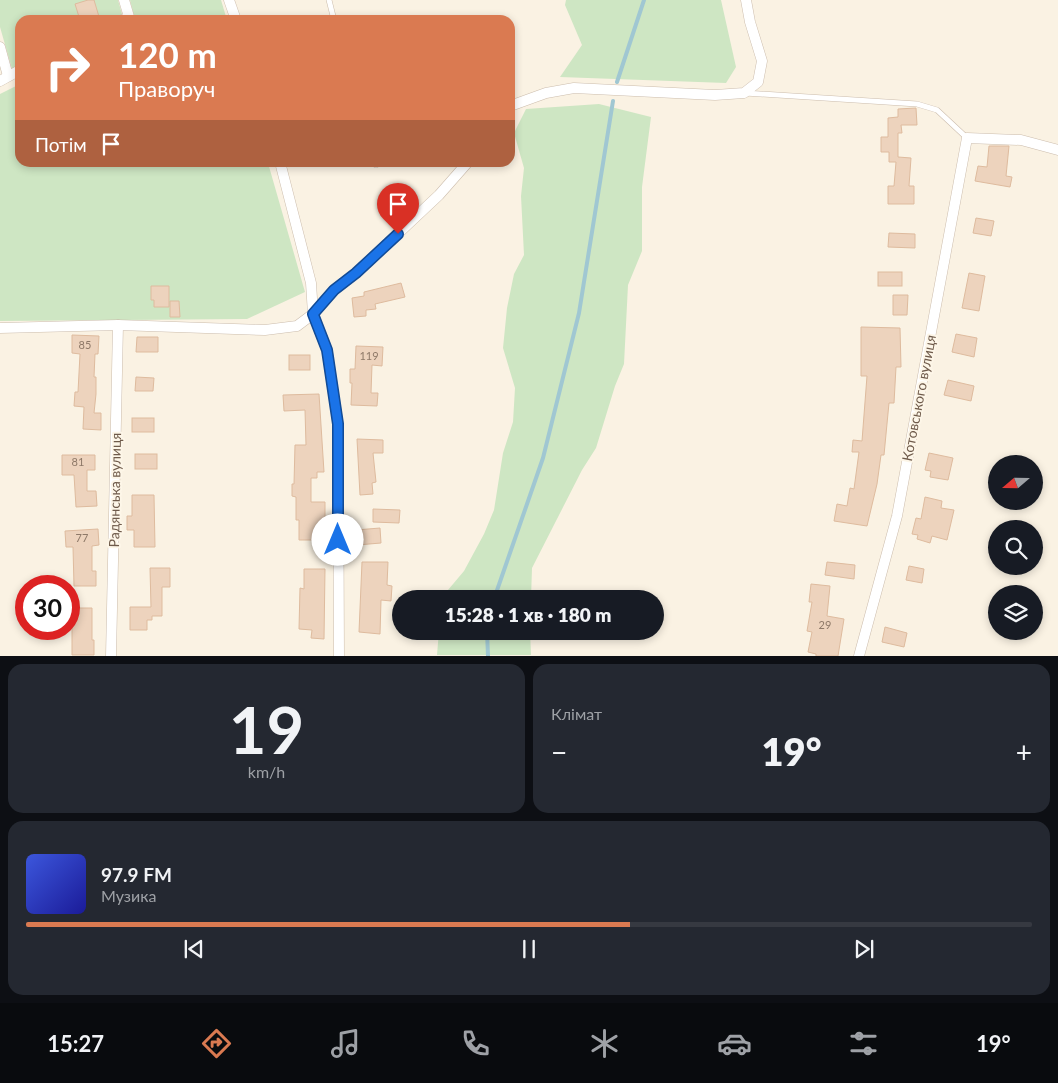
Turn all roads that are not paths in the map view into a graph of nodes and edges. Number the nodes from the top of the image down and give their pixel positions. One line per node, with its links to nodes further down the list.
1 (124, 0): 5 (street)
2 (230, 0): 6 (street)
3 (329, 0): 7 (lane)
4 (746, 0): 10 (street)
5 (125, 15)
6 (234, 15)
7 (333, 15)
8 (0, 48): 9 (street)
9 (4, 78)
10 (744, 93): 11 (street); 12 (lane)
11 (515, 104)
12 (967, 138): 13 (street); 21 (street, Котовського вулиця)
13 (1058, 150)
14 (281, 167): 16 (street)
15 (464, 167): 16 (street)
16 (313, 314): 17 (street); 20 (street)
17 (118, 325): 18 (street); 19 (street, Радянська вулиця)
18 (0, 328)
19 (111, 656)
20 (339, 656)
21 (859, 656)

